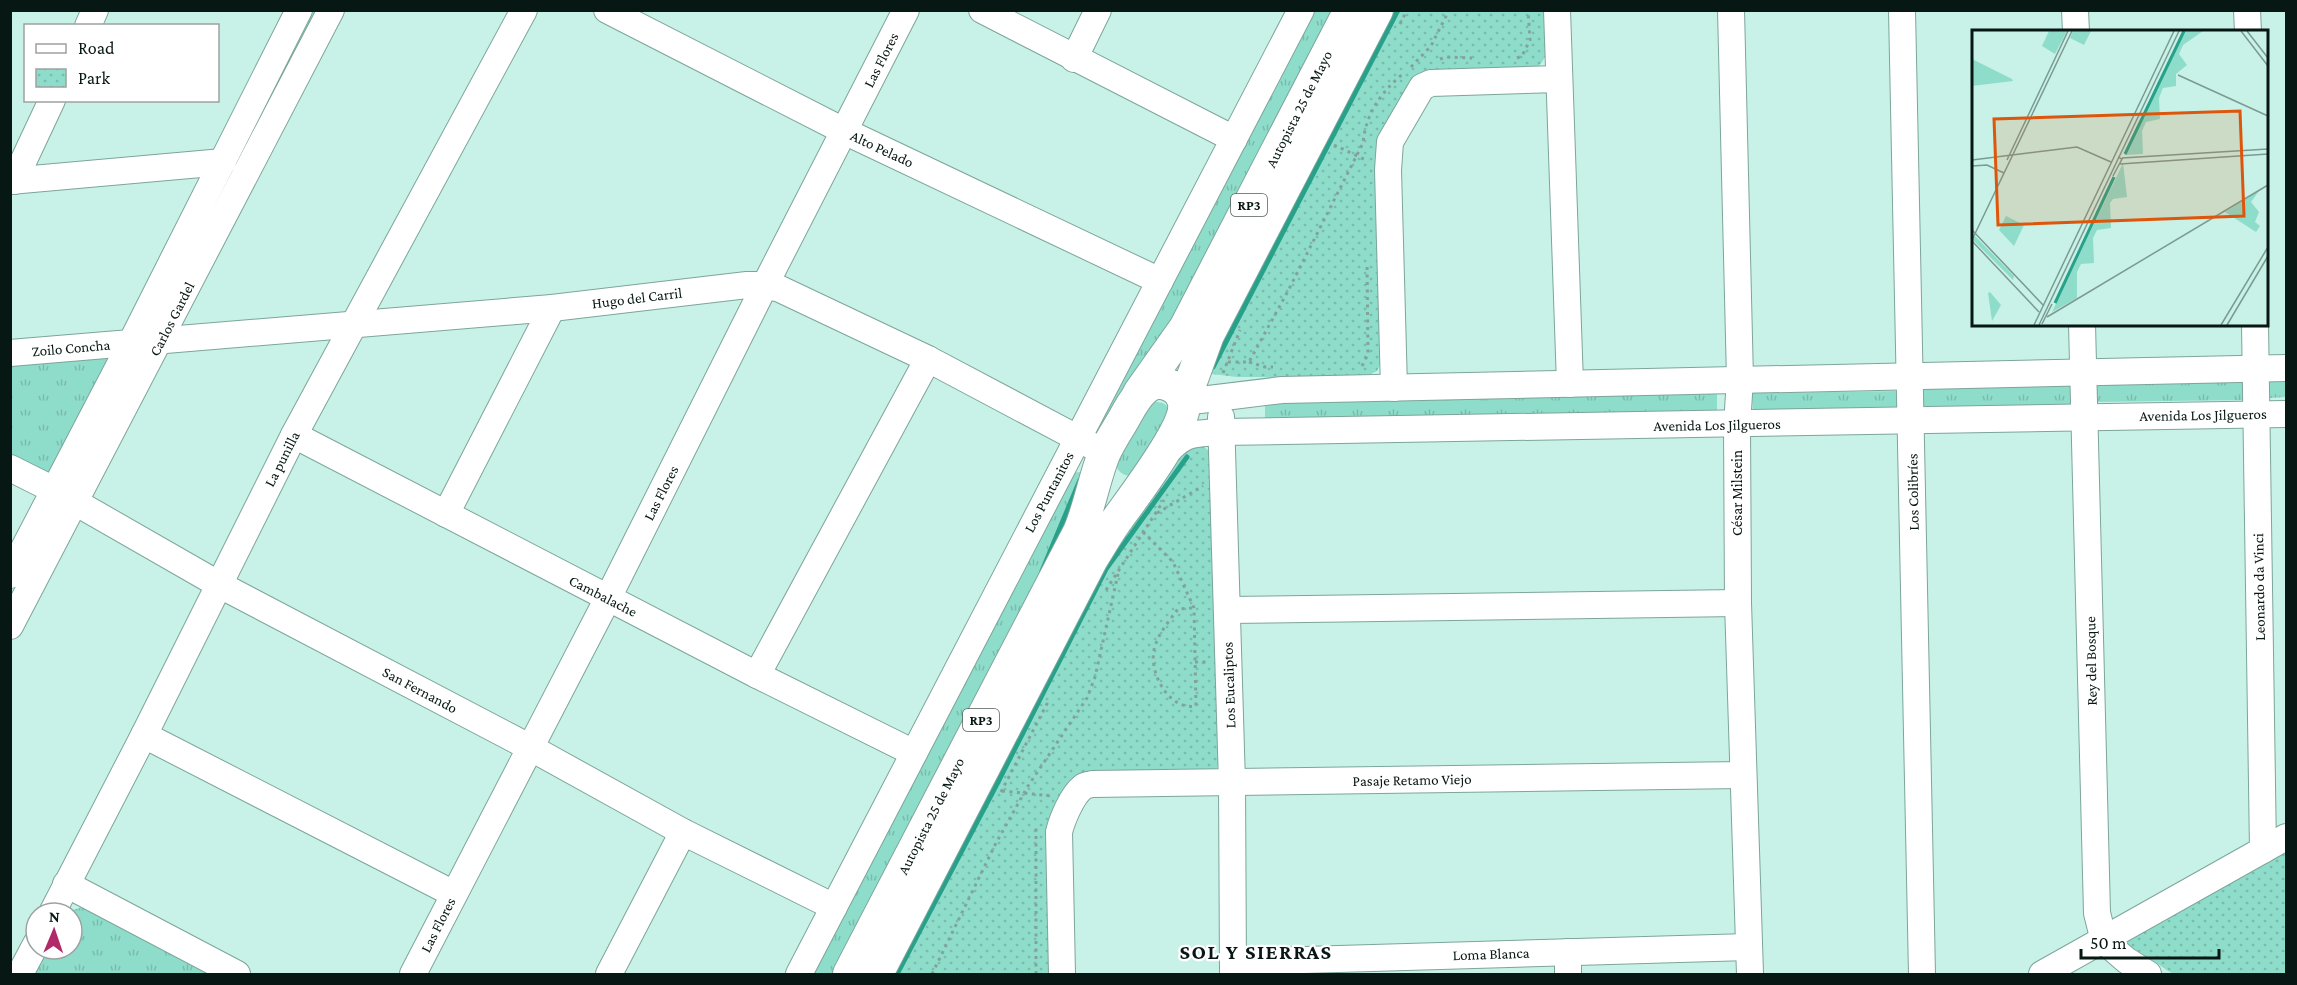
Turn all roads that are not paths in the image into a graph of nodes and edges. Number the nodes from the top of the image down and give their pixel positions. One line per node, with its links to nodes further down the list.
1 (95, 10): 17 (street)
2 (299, 10): 25 (street, Carlos Gardel)
3 (331, 10): 33 (street, Carlos Gardel)
4 (524, 10): 30 (street, La punilla)
5 (607, 10): 23 (street, Alto Pelado)
6 (906, 10): 23 (street, Las Flores)
7 (982, 10): 20 (street)
8 (1098, 10): 20 (street)
9 (1301, 10): 24 (street, Los Puntanitos)
10 (1350, 10): 44 (main road, Autopista 25 de Mayo / RP3)
11 (1377, 10): 46 (main road, Autopista 25 de Mayo / RP3)
12 (1557, 10): 21 (street)
13 (1731, 10): 41 (street, César Milstein)
14 (1902, 10): 40 (street, Los Colibríes)
15 (2075, 10): 18 (street)
16 (2247, 10): 19 (street)
17 (89, 24)
18 (2076, 30)
19 (2248, 30)
20 (1074, 59): 24 (street)
21 (1559, 80): 42 (street); 43 (street)
22 (51, 102): 26 (street)
23 (844, 131): 27 (street, Alto Pelado); 28 (street, Las Flores)
24 (1234, 140): 27 (street, Los Puntanitos)
25 (223, 162): 26 (street); 34 (street, Carlos Gardel)
26 (12, 181)
27 (1161, 282): 54 (street, Los Puntanitos)
28 (765, 285): 29 (street, Hugo del Carril); 36 (street, Hugo del Carril); 62 (street, Las Flores)
29 (552, 308): 30 (street, Hugo del Carril); 59 (street)
30 (354, 324): 33 (street, Hugo del Carril); 53 (street, La punilla)
31 (2082, 326): 39 (street, Rey del Bosque)
32 (2255, 326): 38 (street, Leonardo da Vinci)
33 (160, 341): 34 (street, Hugo del Carril); 58 (street, Carlos Gardel)
34 (131, 343): 35 (street, Zoilo Concha); 58 (street, Carlos Gardel)
35 (10, 352)
36 (928, 359): 54 (street, Hugo del Carril); 66 (street)
37 (2286, 368): 38 (street)
38 (2256, 369): 39 (street); 47 (street, Leonardo da Vinci)
39 (2084, 372): 40 (street); 49 (street, Rey del Bosque)
40 (1911, 378): 41 (street); 50 (street, Los Colibríes)
41 (1740, 379): 42 (street); 51 (street, César Milstein)
42 (1570, 384): 43 (street)
43 (1394, 388): 45 (street)
44 (1139, 393): 46 (main road); 55 (main road, RP3)
45 (1220, 397): 46 (street); 52 (street, Los Eucaliptos)
46 (1183, 398): 57 (main road, RP3)
47 (2256, 414): 48 (street, Avenida Los Jilgueros); 49 (street, Avenida Los Jilgueros); 74 (street, Leonardo da Vinci)
48 (2286, 414)
49 (2085, 417): 50 (street, Avenida Los Jilgueros); 79 (street, Rey del Bosque)
50 (1912, 423): 51 (street, Avenida Los Jilgueros); 94 (street, Los Colibríes)
51 (1737, 425): 52 (street, Avenida Los Jilgueros); 63 (street, César Milstein)
52 (1221, 432): 57 (street, Avenida Los Jilgueros); 64 (street, Los Eucaliptos)
53 (294, 435): 59 (street, Cambalache); 61 (street, La punilla)
54 (1078, 438): 55 (street, Hugo del Carril); 69 (street, Los Puntanitos)
55 (1103, 456): 57 (main road); 90 (main road, Autopista 25 de Mayo / RP3)
56 (10, 468): 58 (street, San Fernando)
57 (1157, 480): 91 (main road, Autopista 25 de Mayo / RP3)
58 (65, 497): 60 (street, Carlos Gardel); 61 (street, San Fernando); 65 (street, Carlos Gardel)
59 (446, 514): 62 (street, Cambalache)
60 (10, 575)
61 (218, 584): 67 (street, La punilla); 68 (street, San Fernando)
62 (608, 598): 66 (street, Cambalache); 68 (street, Las Flores)
63 (1737, 603): 64 (street); 70 (street, César Milstein)
64 (1227, 610): 71 (street, Los Eucaliptos)
65 (10, 626)
66 (757, 675): 69 (street, Cambalache)
67 (144, 735): 75 (street, La punilla); 76 (street)
68 (531, 748): 72 (street, San Fernando); 76 (street, Las Flores)
69 (914, 753): 78 (street, Los Puntanitos)
70 (1742, 775): 71 (street, Pasaje Retamo Viejo); 80 (street, César Milstein)
71 (1232, 783): 84 (street, Los Eucaliptos); 92 (street, Pasaje Retamo Viejo)
72 (683, 832): 78 (street, San Fernando); 88 (street)
73 (2286, 837): 74 (street)
74 (2263, 850): 79 (street)
75 (66, 884): 77 (street, La punilla); 86 (street)
76 (454, 894): 87 (street, Las Flores)
77 (58, 901)
78 (834, 907): 89 (street, Los Puntanitos)
79 (2104, 941): 95 (street); 96 (street)
80 (1749, 947): 82 (street, Loma Blanca); 93 (street, César Milstein)
81 (27, 961): 85 (street)
82 (1568, 963): 83 (street, Loma Blanca)
83 (1404, 966): 84 (street, Loma Blanca)
84 (1233, 968)
85 (20, 975)
86 (237, 975)
87 (413, 975)
88 (609, 975)
89 (799, 975)
90 (849, 975)
91 (877, 975)
92 (1062, 975)
93 (1750, 975)
94 (1922, 975)
95 (2042, 975)
96 (2148, 975)

